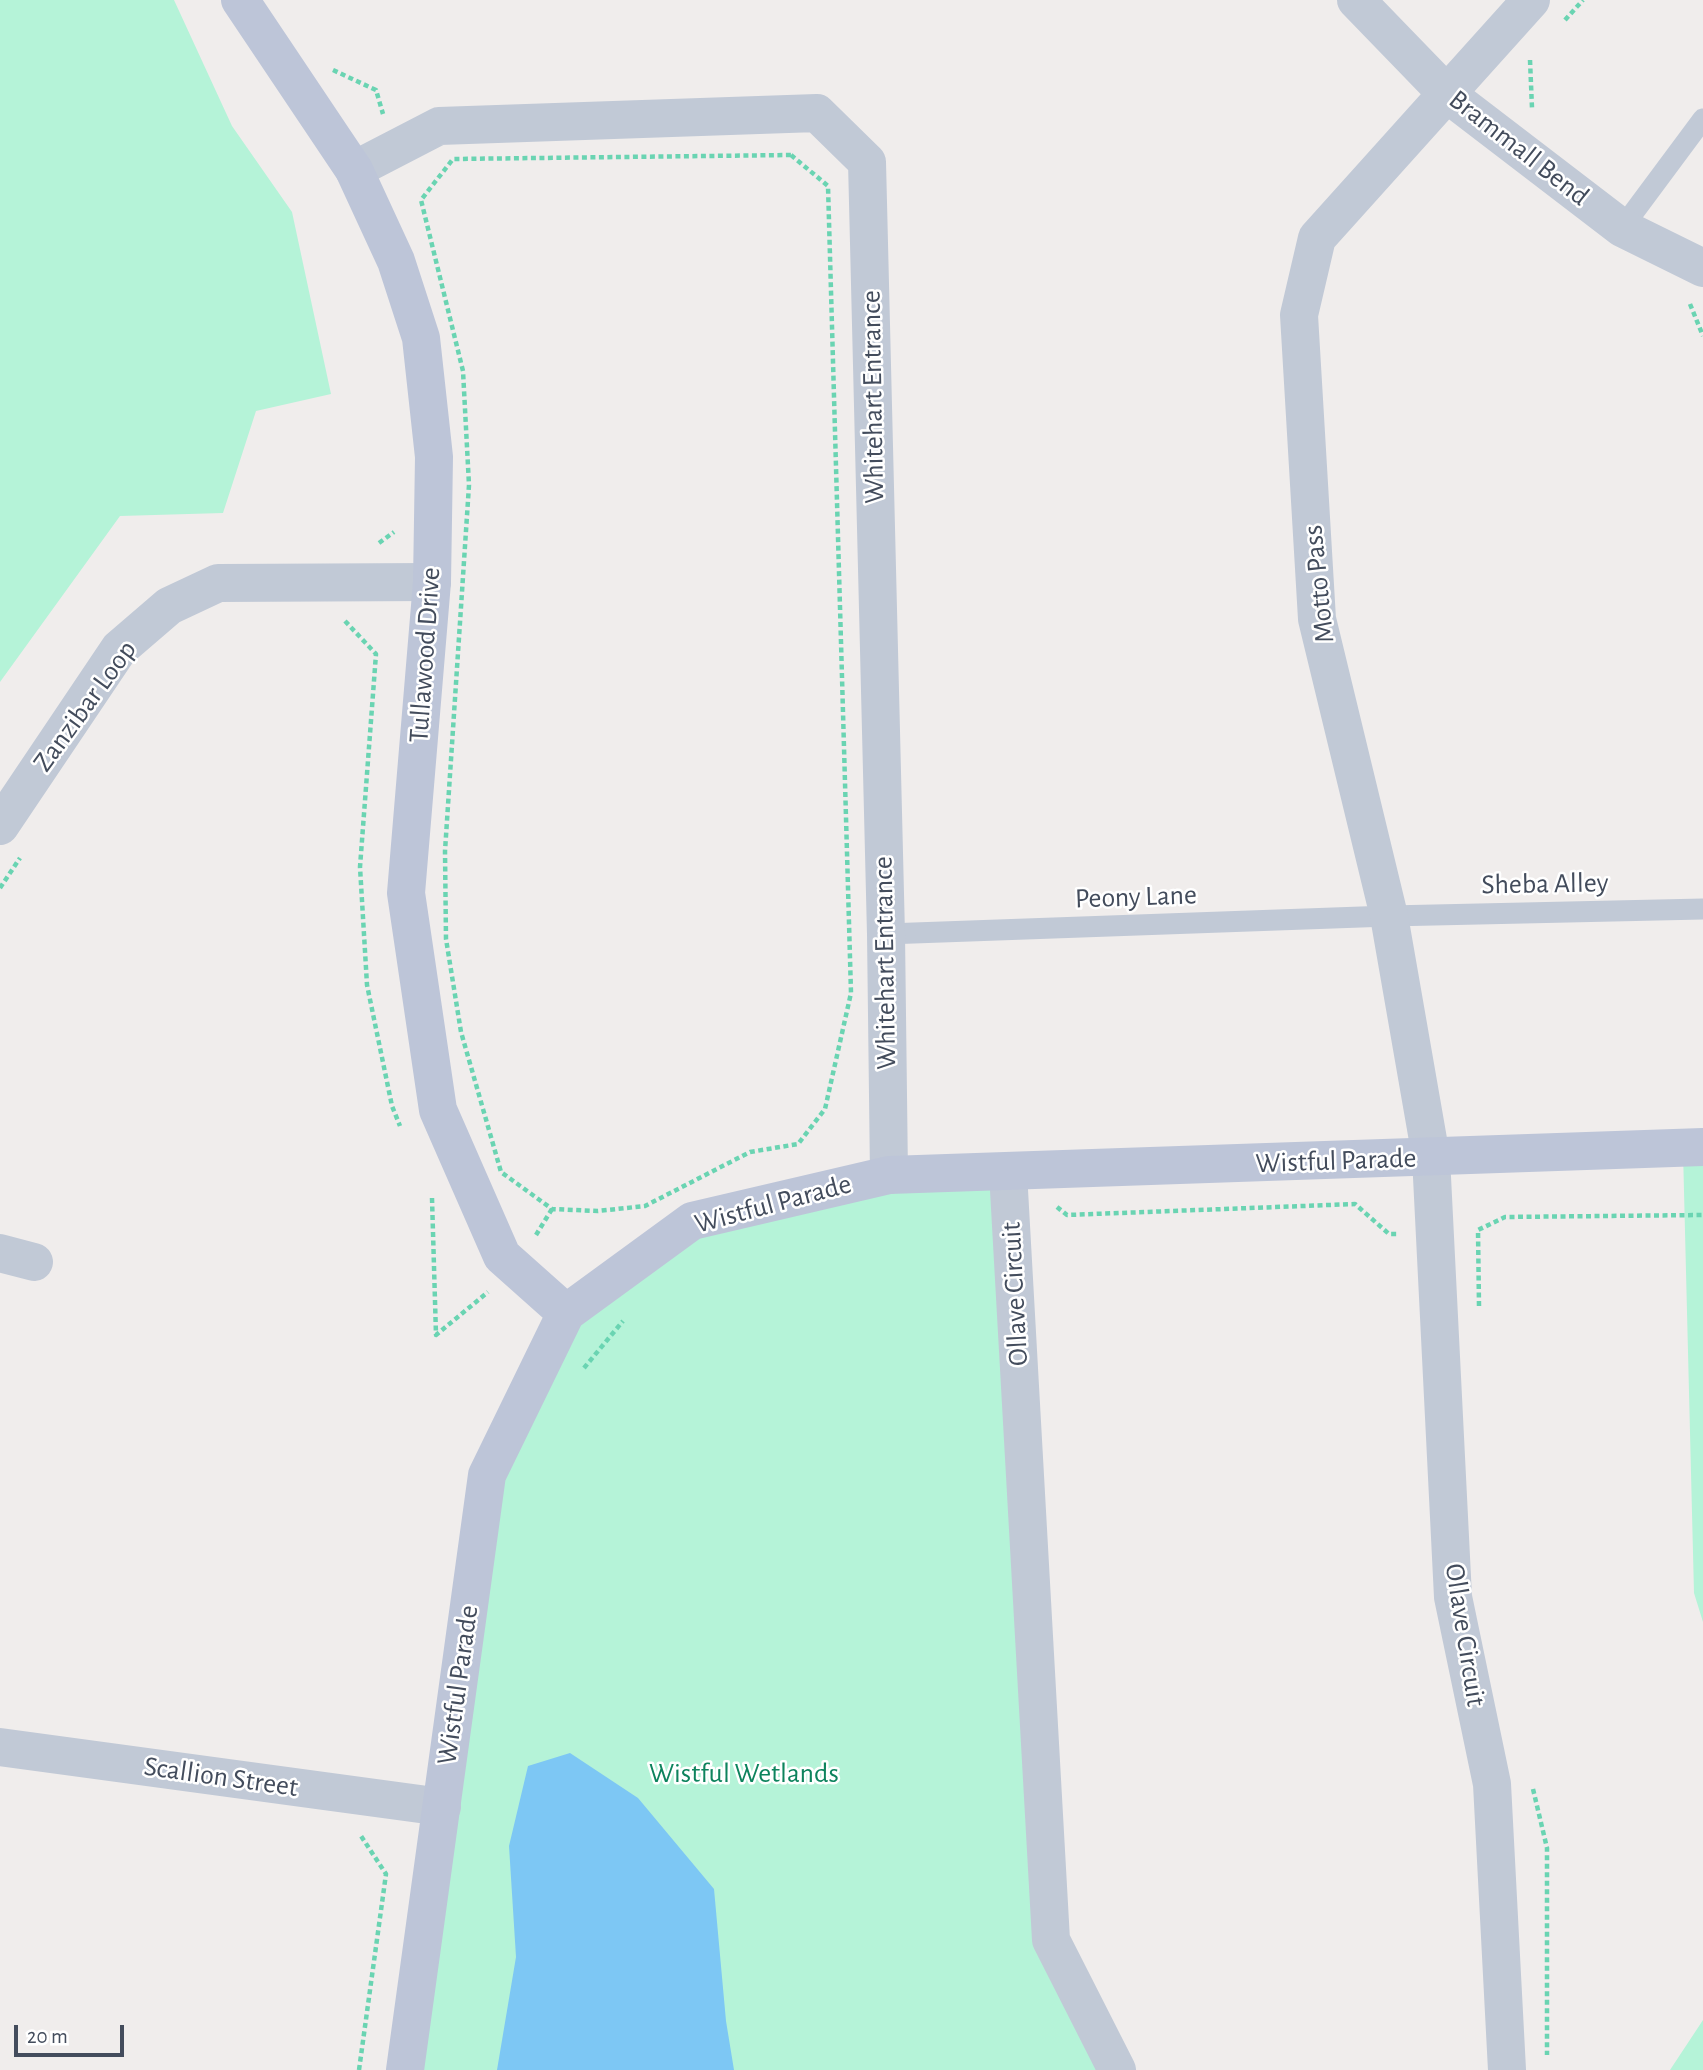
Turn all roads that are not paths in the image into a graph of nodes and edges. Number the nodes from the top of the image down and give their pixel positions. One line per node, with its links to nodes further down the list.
1 (240, 0): 6 (street, Tullawood Drive)
2 (1356, 0): 4 (street, Brammall Bend)
3 (1531, 0): 4 (street, Motto Pass)
4 (1447, 94): 7 (street, Brammall Bend); 12 (street, Motto Pass)
5 (1703, 119): 7 (lane)
6 (354, 170): 9 (street, Tullawood Drive); 13 (street, Whitehart Entrance)
7 (1622, 228): 8 (street, Brammall Bend)
8 (1703, 268)
9 (432, 582): 10 (street, Zanzibar Loop); 18 (street, Tullawood Drive)
10 (11, 840)
11 (1703, 909): 12 (lane, Sheba Alley)
12 (1389, 916): 13 (lane, Peony Lane); 15 (street, Motto Pass)
13 (886, 934): 16 (street, Whitehart Entrance)
14 (1703, 1147): 15 (street, Wistful Parade)
15 (1431, 1157): 17 (street, Wistful Parade); 23 (street, Ollave Circuit)
16 (889, 1175): 17 (street, Wistful Parade); 18 (street, Wistful Parade)
17 (1009, 1190): 22 (street, Ollave Circuit)
18 (566, 1313): 20 (street, Wistful Parade)
19 (0, 1747): 20 (street, Scallion Street)
20 (442, 1807): 21 (street, Wistful Parade)
21 (405, 2070)
22 (1117, 2070)
23 (1507, 2070)

